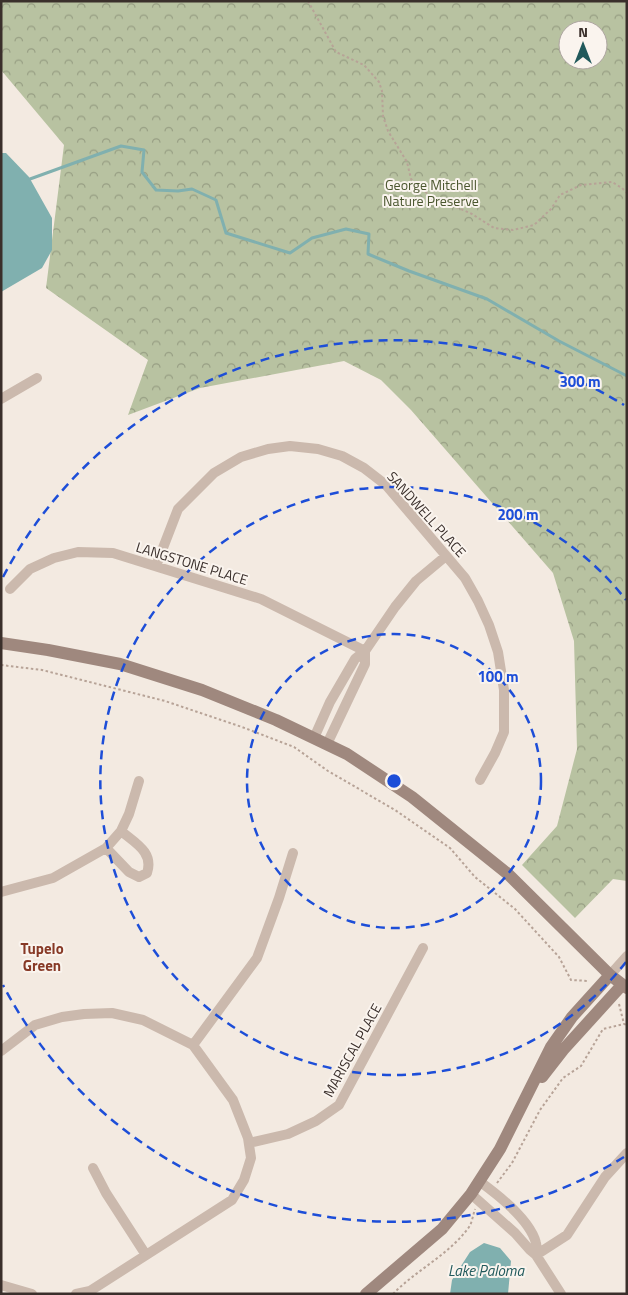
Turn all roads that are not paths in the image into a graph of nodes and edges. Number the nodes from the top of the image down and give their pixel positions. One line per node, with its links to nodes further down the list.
1 (37, 378): 2 (street)
2 (1, 399)
3 (446, 556): 4 (street, SANDWELL PLACE); 7 (street); 10 (street, SANDWELL PLACE)
4 (156, 566): 5 (street, LANGSTONE PLACE); 7 (street, LANGSTONE PLACE)
5 (10, 590)
6 (1, 643): 8 (main road)
7 (365, 651): 8 (street); 9 (street)
8 (314, 738): 9 (main road)
9 (327, 744): 18 (main road)
10 (480, 780)
11 (139, 781): 12 (street)
12 (121, 831): 13 (street); 13 (street)
13 (106, 848): 15 (street)
14 (293, 853): 20 (street)
15 (1, 892)
16 (423, 948): 23 (street, MARISCAL PLACE)
17 (627, 956): 18 (street)
18 (610, 974): 19 (main road); 22 (main road)
19 (625, 984): 22 (main road)
20 (194, 1045): 21 (street); 23 (street)
21 (1, 1051)
22 (524, 1101): 26 (main road)
23 (249, 1143): 28 (street)
24 (627, 1153): 29 (street)
25 (93, 1168): 28 (street)
26 (479, 1181): 27 (main road); 29 (street)
27 (475, 1198): 29 (street); 33 (main road)
28 (146, 1255): 32 (street)
29 (536, 1255): 34 (street)
30 (1, 1285): 31 (street)
31 (32, 1294)
32 (76, 1294)
33 (366, 1294)
34 (561, 1294)

